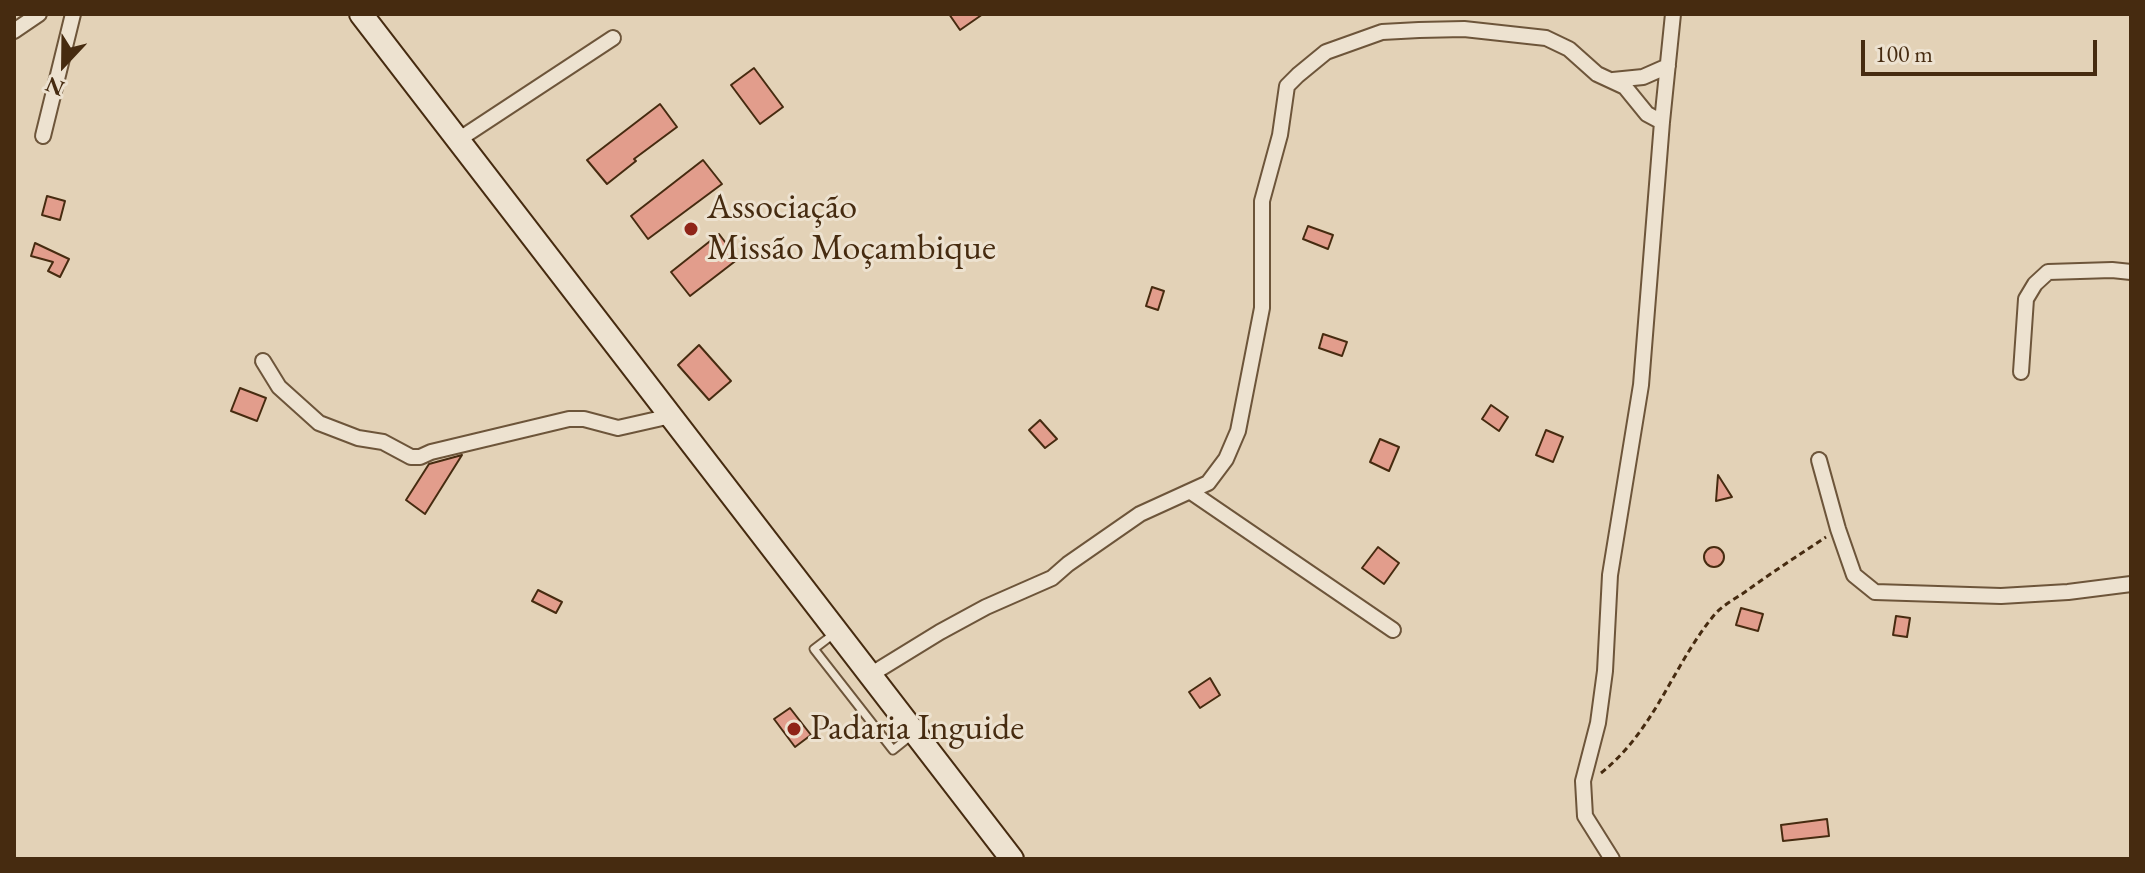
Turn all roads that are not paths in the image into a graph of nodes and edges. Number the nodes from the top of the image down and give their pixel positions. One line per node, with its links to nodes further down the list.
1 (39, 14): 5 (street)
2 (73, 14): 10 (street)
3 (361, 14): 11 (street)
4 (1673, 14): 7 (street)
5 (14, 31)
6 (613, 38): 11 (street)
7 (1668, 66): 8 (street); 9 (street)
8 (1608, 80): 9 (street); 17 (street)
9 (1662, 122): 24 (street)
10 (43, 136)
11 (458, 140): 15 (street)
12 (2131, 272): 14 (street)
13 (263, 361): 15 (street)
14 (2021, 372)
15 (671, 416): 20 (street)
16 (1819, 460): 18 (street)
17 (1191, 492): 19 (street); 21 (street)
18 (2131, 584)
19 (1393, 630)
20 (837, 632): 21 (street); 22 (lane)
21 (870, 675): 22 (street)
22 (915, 733): 23 (street)
23 (1012, 859)
24 (1612, 859)

